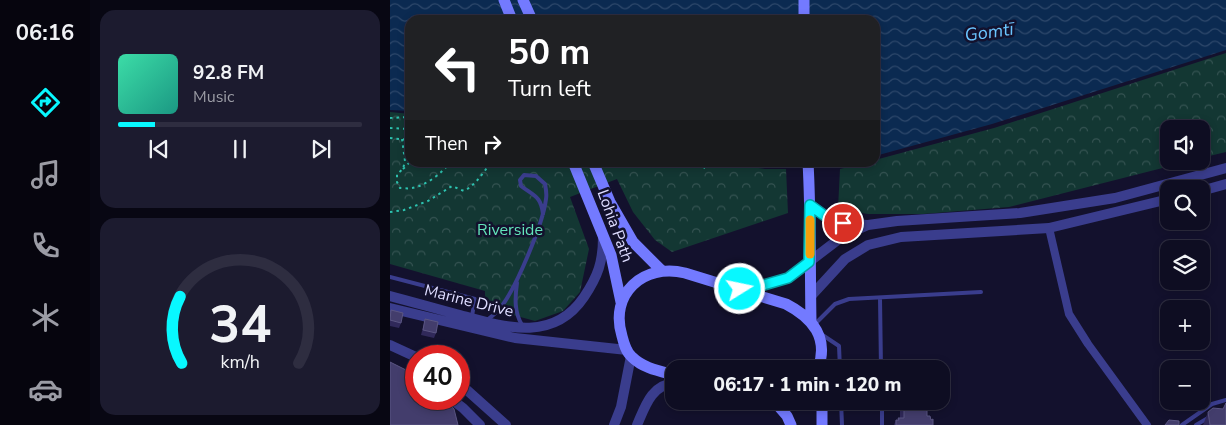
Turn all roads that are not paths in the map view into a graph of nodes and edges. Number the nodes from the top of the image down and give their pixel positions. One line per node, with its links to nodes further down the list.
1 (504, 0): 4 (main road)
2 (524, 0): 5 (main road)
3 (804, 0): 6 (main road)
4 (510, 15)
5 (530, 15)
6 (804, 15)
7 (575, 167): 18 (main road, Lohia Path)
8 (595, 167): 20 (main road, Lohia Path)
9 (808, 167): 14 (main road)
10 (1226, 168): 16 (street)
11 (1226, 184): 12 (street)
12 (1210, 188)
13 (1160, 201): 17 (street)
14 (810, 205): 16 (street); 19 (main road)
15 (543, 214): 15 (lane); 22 (lane)
16 (868, 225): 19 (street)
17 (1049, 228): 26 (street); 60 (street)
18 (603, 234): 28 (main road, Lohia Path); 33 (street, Marine Drive)
19 (809, 262): 23 (street); 26 (main road)
20 (661, 270): 23 (main road); 28 (main road)
21 (390, 277): 30 (lane)
22 (517, 278): 31 (lane); 33 (lane)
23 (740, 289): 32 (main road)
24 (981, 292): 27 (lane)
25 (390, 296): 30 (street, Marine Drive)
26 (811, 296): 32 (main road)
27 (880, 298): 32 (lane); 41 (lane)
28 (621, 302): 37 (main road, Lohia Path)
29 (390, 308): 37 (street, Marine Drive)
30 (472, 318): 31 (street, Marine Drive)
31 (485, 322): 33 (street, Marine Drive)
32 (814, 326): 36 (main road); 40 (lane)
33 (524, 328)
34 (390, 345): 35 (street)
35 (405, 352)
36 (822, 352): 38 (main road); 39 (main road)
37 (629, 353): 42 (main road); 54 (street)
38 (820, 360)
39 (822, 360)
40 (840, 360)
41 (881, 360)
42 (665, 372)
43 (665, 385): 55 (street)
44 (470, 393): 53 (street)
45 (1226, 400): 61 (lane)
46 (465, 410): 52 (street)
47 (781, 410): 56 (main road)
48 (822, 410): 57 (main road)
49 (841, 410): 58 (lane)
50 (882, 410): 59 (lane)
51 (1210, 417): 62 (lane)
52 (480, 425)
53 (506, 425)
54 (614, 425)
55 (637, 425)
56 (791, 425)
57 (822, 425)
58 (842, 425)
59 (882, 425)
60 (1147, 425)
61 (1182, 425)
62 (1196, 425)

